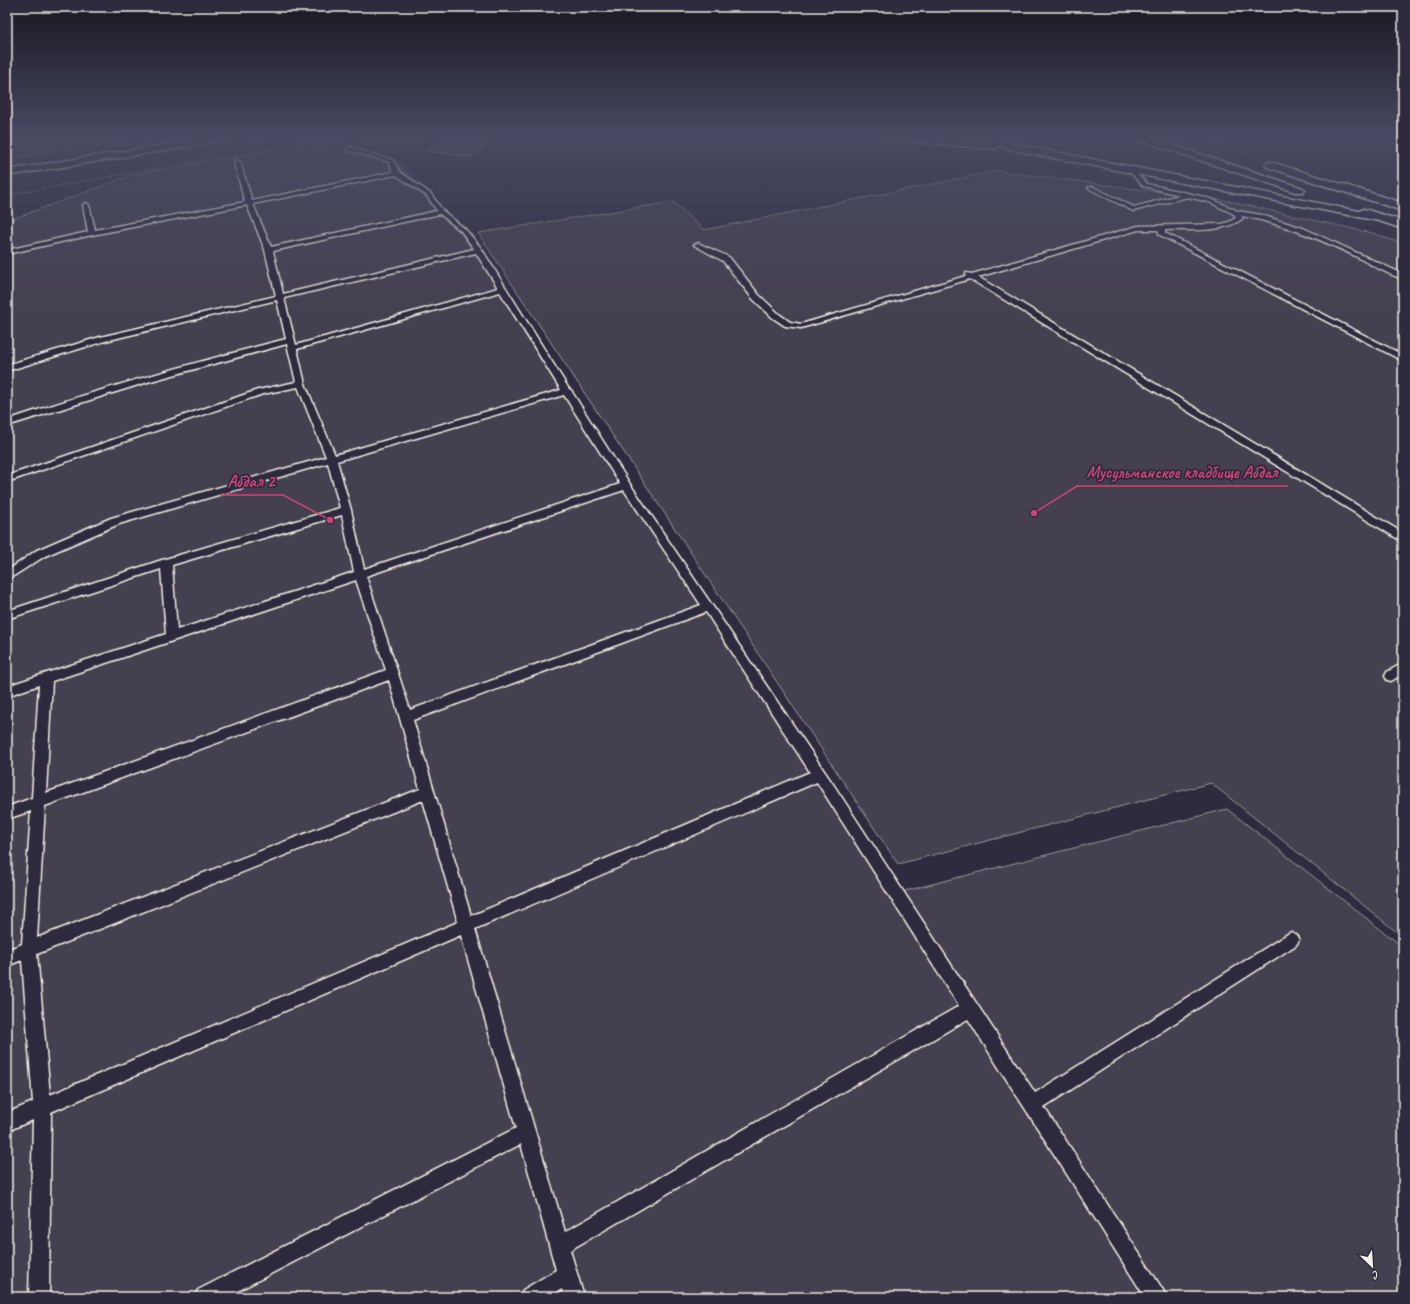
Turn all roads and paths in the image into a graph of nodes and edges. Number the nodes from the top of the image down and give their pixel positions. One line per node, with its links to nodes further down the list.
1 (247, 197): 10 (lane)
2 (279, 197): 10 (lane)
3 (430, 197): 13 (lane)
4 (1108, 197): 5 (lane)
5 (1178, 197)
6 (1198, 197): 14 (lane)
7 (1271, 197): 15 (main road)
8 (1316, 197): 15 (main road)
9 (1371, 197): 12 (main road)
10 (249, 203): 18 (lane); 20 (lane)
11 (86, 205): 18 (lane)
12 (1403, 207)
13 (441, 212): 20 (lane); 21 (lane)
14 (1236, 213): 17 (lane); 24 (lane)
15 (1378, 218): 16 (main road)
16 (1403, 226)
17 (1161, 228): 23 (lane); 28 (lane)
18 (92, 233): 22 (lane)
19 (698, 245): 23 (lane)
20 (268, 250): 26 (lane)
21 (478, 250): 25 (lane); 26 (lane)
22 (7, 252)
23 (970, 276): 37 (lane)
24 (1403, 277)
25 (501, 289): 27 (lane); 31 (lane)
26 (280, 296): 27 (lane); 29 (lane)
27 (292, 344): 30 (lane); 32 (lane)
28 (1403, 358)
29 (7, 368)
30 (301, 384): 33 (lane); 34 (lane)
31 (568, 391): 33 (lane); 35 (lane)
32 (7, 423)
33 (331, 458): 36 (lane); 40 (lane)
34 (7, 479)
35 (626, 486): 39 (lane); 41 (lane)
36 (346, 510): 38 (lane); 39 (lane)
37 (1403, 538)
38 (166, 562): 42 (lane); 43 (lane)
39 (360, 575): 43 (lane); 45 (lane)
40 (7, 576)
41 (708, 607): 49 (lane); 50 (lane)
42 (7, 615)
43 (172, 637): 47 (lane)
44 (1403, 668): 46 (lane)
45 (393, 673): 49 (lane); 52 (lane)
46 (1391, 676)
47 (46, 678): 48 (lane); 52 (lane)
48 (7, 691)
49 (406, 717): 51 (lane)
50 (819, 775): 54 (lane); 58 (lane)
51 (428, 792): 54 (lane); 56 (lane)
52 (39, 801): 53 (lane); 56 (lane)
53 (7, 813)
54 (466, 926): 60 (lane); 62 (lane)
55 (1291, 940): 59 (lane)
56 (29, 949): 57 (lane); 60 (lane)
57 (7, 958)
58 (970, 1009): 59 (lane); 63 (lane)
59 (1032, 1105): 69 (lane)
60 (42, 1107): 61 (lane); 65 (lane)
61 (7, 1122)
62 (526, 1132): 63 (lane); 66 (lane)
63 (558, 1246): 64 (lane)
64 (567, 1275): 67 (lane); 68 (lane)
65 (39, 1297)
66 (206, 1297)
67 (530, 1297)
68 (574, 1297)
69 (1156, 1297)

